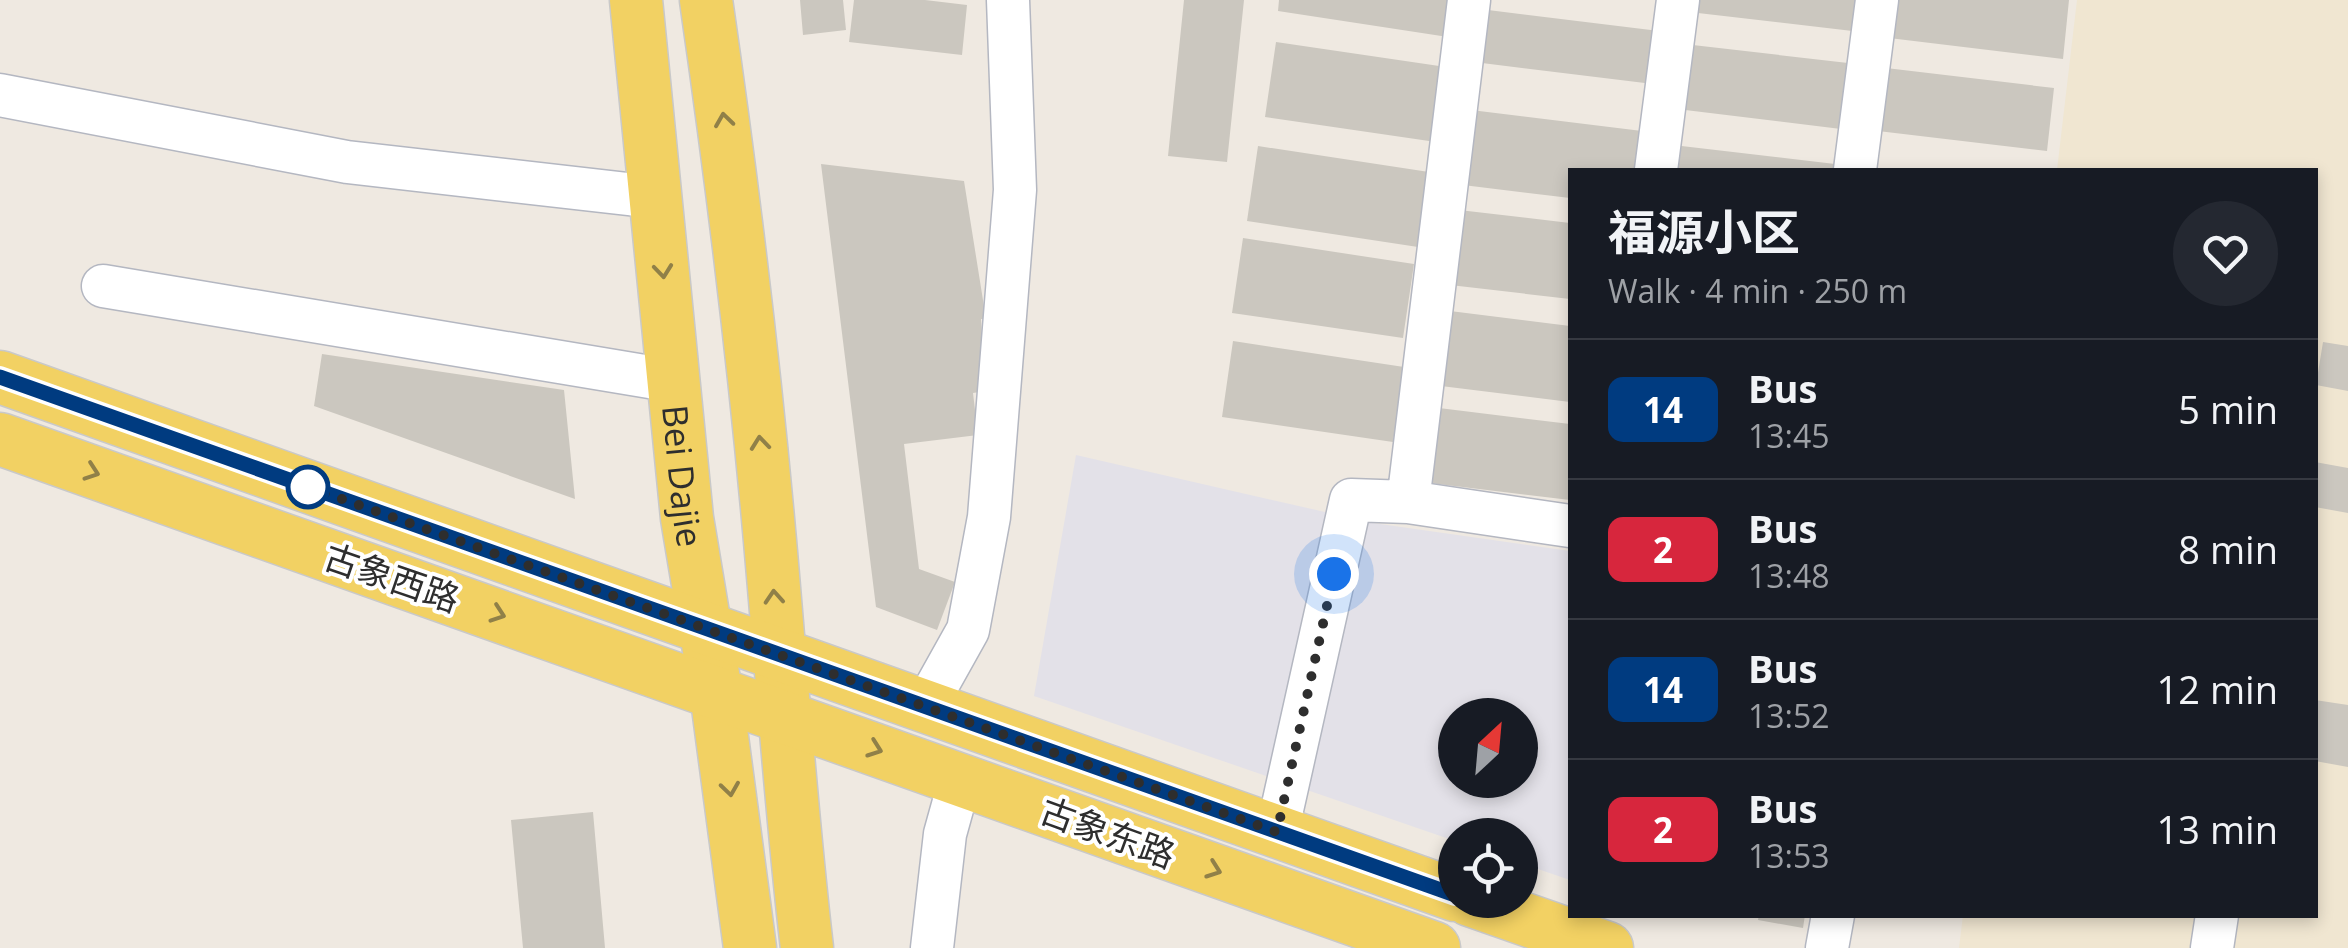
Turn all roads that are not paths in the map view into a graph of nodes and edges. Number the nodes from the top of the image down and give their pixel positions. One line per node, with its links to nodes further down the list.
1 (636, 0): 10 (main road, Bei Dajie)
2 (706, 0): 18 (main road, one-way to 2)
3 (1008, 0): 20 (street)
4 (1469, 0): 15 (street)
5 (1678, 0): 8 (street)
6 (1877, 0): 9 (street)
7 (0, 95): 10 (street)
8 (1656, 168)
9 (1856, 168)
10 (654, 197): 13 (main road, Bei Dajie, one-way to 13)
11 (104, 286): 13 (street)
12 (0, 377): 17 (main road, 古象西路)
13 (674, 381): 17 (main road, Bei Dajie)
14 (0, 440): 19 (main road, 古象西路, one-way to 19)
15 (1408, 502): 16 (street); 23 (street)
16 (1568, 526)
17 (706, 628): 18 (main road, 古象西路); 19 (main road, Bei Dajie)
18 (778, 653): 20 (main road, 古象东路); 21 (main road)
19 (716, 692): 21 (main road, 古象西路); 28 (main road, Bei Dajie, one-way to 28)
20 (925, 707): 23 (main road, 古象东路)
21 (783, 716): 22 (main road, 古象东路, one-way to 22); 29 (main road)
22 (960, 780): 30 (street); 31 (main road, 古象东路, one-way to 31)
23 (1277, 832): 24 (main road, 古象东路)
24 (1438, 889)
25 (1521, 918): 32 (main road)
26 (1832, 918): 33 (street)
27 (2217, 918): 34 (street)
28 (750, 948)
29 (808, 948)
30 (932, 948)
31 (1434, 948)
32 (1607, 948)
33 (1827, 948)
34 (2212, 948)

